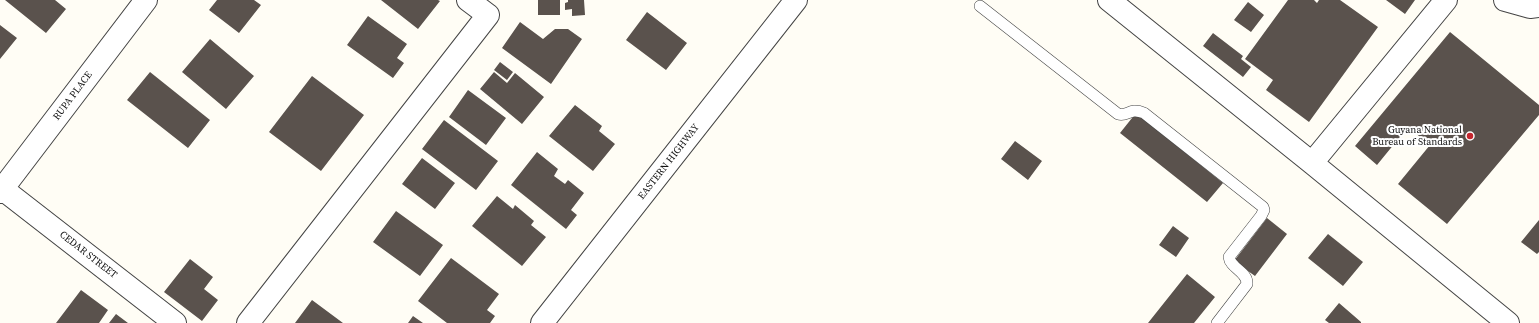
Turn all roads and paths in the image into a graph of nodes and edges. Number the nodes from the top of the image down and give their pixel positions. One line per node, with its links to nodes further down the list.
1 (146, 0): 10 (street, RUPA PLACE)
2 (468, 0): 12 (street)
3 (796, 0): 13 (street, EASTERN HIGHWAY)
4 (1108, 0): 9 (street)
5 (1446, 0): 9 (street)
6 (1505, 0): 8 (street)
7 (980, 6): 14 (lane)
8 (1539, 6)
9 (1312, 163): 15 (street)
10 (1, 190): 11 (street, CEDAR STREET)
11 (175, 323)
12 (248, 323)
13 (542, 323)
14 (1217, 323)
15 (1508, 323)

